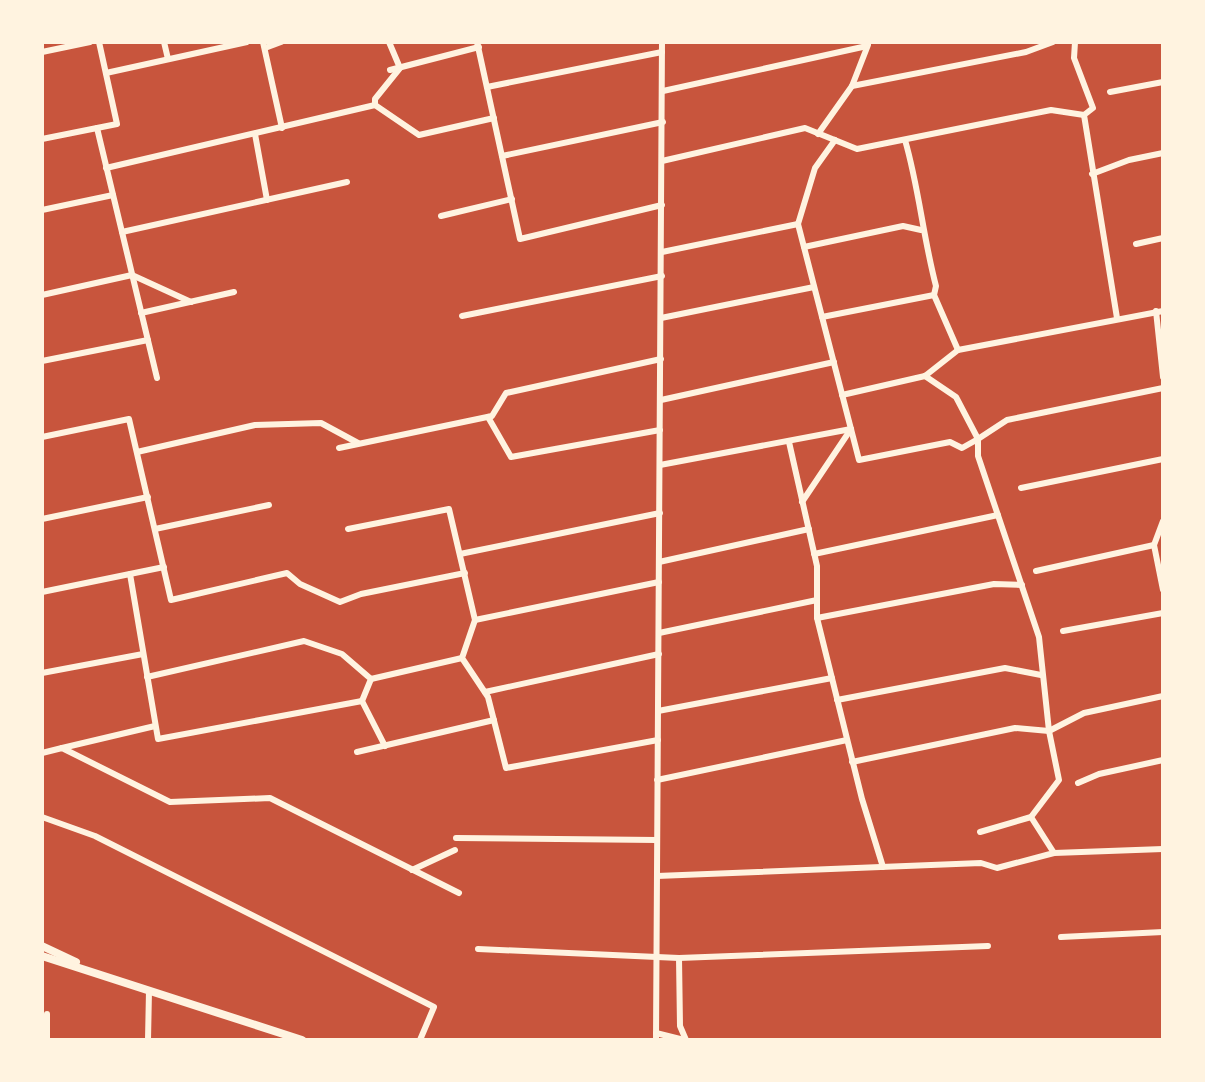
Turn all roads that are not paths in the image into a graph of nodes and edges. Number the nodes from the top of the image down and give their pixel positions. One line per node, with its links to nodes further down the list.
1 (90, 42): 14 (street)
2 (99, 42): 19 (street)
3 (164, 42): 16 (street)
4 (247, 42): 11 (street)
5 (281, 42): 12 (street)
6 (389, 42): 17 (street)
7 (663, 42): 15 (street)
8 (1053, 42): 21 (street)
9 (1075, 42): 26 (street)
10 (868, 43): 21 (street); 23 (street)
11 (222, 45): 16 (street)
12 (264, 45): 30 (street)
13 (478, 45): 17 (street); 22 (street)
14 (42, 52)
15 (663, 52): 22 (street); 23 (street)
16 (168, 59): 19 (street)
17 (400, 68): 18 (street); 25 (street)
18 (390, 70)
19 (106, 73): 29 (street)
20 (1163, 82): 24 (street)
21 (852, 86): 32 (street)
22 (487, 87): 27 (street)
23 (663, 90): 28 (street)
24 (1110, 92)
25 (375, 105): 27 (street); 30 (street)
26 (1084, 114): 35 (street); 40 (street)
27 (494, 118): 37 (street)
28 (663, 122): 37 (street); 38 (street)
29 (97, 128): 33 (street); 39 (street)
30 (282, 128): 31 (street)
31 (255, 134): 39 (street); 44 (street)
32 (818, 134): 34 (street); 38 (street)
33 (42, 139)
34 (835, 140): 35 (street); 48 (street)
35 (905, 140): 49 (street)
36 (1163, 153): 40 (street)
37 (502, 156): 43 (street)
38 (663, 161): 45 (street)
39 (106, 168): 42 (street)
40 (1092, 174): 67 (street)
41 (347, 183): 44 (street)
42 (113, 195): 46 (street); 50 (street)
43 (512, 199): 45 (street); 47 (street)
44 (267, 200): 50 (street)
45 (662, 205): 54 (street)
46 (42, 210)
47 (441, 216)
48 (798, 224): 53 (street); 54 (street)
49 (921, 230): 53 (street); 60 (street)
50 (122, 232): 55 (street)
51 (1163, 238): 52 (street)
52 (1136, 244)
53 (804, 247): 57 (street)
54 (662, 252): 56 (street)
55 (132, 275): 59 (street); 61 (street); 63 (street)
56 (662, 276): 64 (street); 66 (street)
57 (814, 287): 65 (street); 66 (street)
58 (234, 292): 61 (street)
59 (42, 295)
60 (934, 295): 65 (street); 69 (street)
61 (191, 302): 63 (street)
62 (1159, 311): 67 (street); 74 (street)
63 (141, 313): 68 (street)
64 (461, 316)
65 (822, 317): 72 (street)
66 (661, 318): 70 (street)
67 (1117, 318): 69 (street)
68 (148, 340): 71 (street); 75 (street)
69 (958, 350): 73 (street)
70 (661, 359): 78 (street); 79 (street)
71 (42, 362)
72 (834, 362): 77 (street); 78 (street)
73 (925, 376): 77 (street); 83 (street)
74 (1163, 377)
75 (157, 378)
76 (1163, 388): 83 (street)
77 (842, 396): 80 (street)
78 (660, 400): 81 (street)
79 (488, 417): 81 (street); 85 (street)
80 (851, 429): 83 (street); 84 (street); 92 (street)
81 (660, 430): 89 (street)
82 (42, 437): 87 (street)
83 (978, 439): 95 (street)
84 (789, 442): 89 (street); 92 (street)
85 (359, 444): 86 (street); 87 (street)
86 (339, 448)
87 (137, 452): 91 (street)
88 (1163, 459): 90 (street)
89 (660, 465): 94 (street)
90 (1021, 488)
91 (148, 497): 96 (street); 98 (street)
92 (802, 502): 100 (street)
93 (269, 505): 98 (street)
94 (660, 513): 102 (street); 105 (street)
95 (998, 515): 103 (street); 111 (street)
96 (42, 519)
97 (1163, 521): 101 (street)
98 (155, 529): 106 (street)
99 (348, 529): 102 (street)
100 (809, 529): 103 (street); 105 (street)
101 (1154, 545): 104 (street); 107 (street)
102 (460, 554): 108 (street)
103 (814, 554): 114 (street)
104 (1160, 559): 112 (street)
105 (659, 562): 110 (street)
106 (164, 567): 108 (street); 109 (street)
107 (1036, 570)
108 (465, 573): 117 (street)
109 (130, 574): 113 (street); 120 (street)
110 (659, 582): 117 (street); 119 (street)
111 (1022, 585): 116 (street); 124 (street)
112 (1163, 590)
113 (42, 592)
114 (817, 600): 116 (street); 119 (street)
115 (1163, 613): 118 (street)
116 (817, 618): 126 (street)
117 (475, 620): 122 (street)
118 (1063, 631)
119 (659, 633): 121 (street)
120 (144, 654): 123 (street); 125 (street)
121 (659, 654): 128 (street); 132 (street)
122 (462, 658): 127 (street); 128 (street)
123 (42, 673)
124 (1041, 675): 130 (street); 135 (street)
125 (147, 677): 127 (street); 134 (street)
126 (832, 678): 130 (street); 132 (street)
127 (371, 679): 131 (street)
128 (485, 692): 133 (street)
129 (1163, 696): 135 (street)
130 (837, 700): 137 (street)
131 (362, 701): 134 (street); 138 (street)
132 (658, 711): 136 (street)
133 (494, 720): 136 (street); 138 (street)
134 (156, 726): 139 (street)
135 (1049, 730): 143 (street); 147 (street)
136 (658, 740): 144 (street)
137 (847, 740): 143 (street); 144 (street)
138 (385, 746): 140 (street)
139 (62, 748): 141 (street); 155 (street)
140 (357, 752)
141 (42, 753)
142 (1163, 760): 145 (street)
143 (852, 762): 154 (street)
144 (657, 780): 150 (street)
145 (1077, 783)
146 (42, 817): 173 (street)
147 (1031, 817): 148 (street); 153 (street)
148 (980, 832)
149 (456, 838): 150 (street)
150 (657, 840): 156 (street)
151 (1163, 849): 153 (street)
152 (455, 850): 155 (street)
153 (1054, 853): 154 (street)
154 (883, 867): 156 (street)
155 (412, 870): 157 (street)
156 (657, 876): 163 (street)
157 (459, 893)
158 (1163, 932): 159 (street)
159 (1061, 937)
160 (42, 946): 166 (street)
161 (988, 946): 165 (street)
162 (478, 949): 163 (street)
163 (656, 955): 165 (street); 169 (street)
164 (42, 956): 166 (street)
165 (679, 958): 174 (street)
166 (104, 975): 167 (street)
167 (149, 991): 171 (street); 172 (street)
168 (47, 1014): 170 (street)
169 (656, 1037): 174 (street)
170 (47, 1040)
171 (148, 1040)
172 (302, 1040)
173 (420, 1040)
174 (685, 1040)

